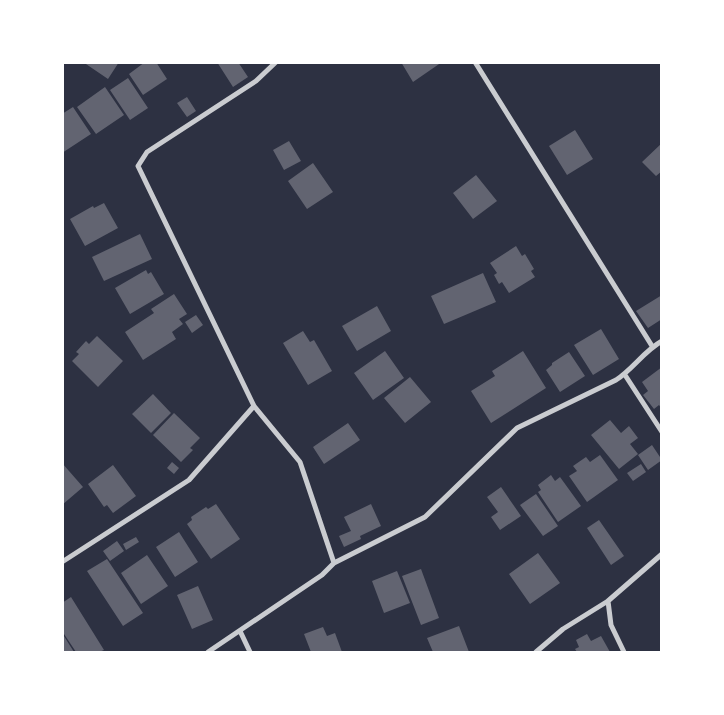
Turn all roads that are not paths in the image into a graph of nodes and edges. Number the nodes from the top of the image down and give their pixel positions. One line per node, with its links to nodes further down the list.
1 (276, 62): 6 (street)
2 (475, 62): 4 (street)
3 (662, 341): 4 (street)
4 (652, 346): 5 (street)
5 (625, 375): 7 (street); 10 (street)
6 (254, 406): 9 (street); 10 (street)
7 (662, 432)
8 (662, 554): 11 (street)
9 (62, 562)
10 (334, 563): 12 (street)
11 (608, 601): 15 (street); 16 (street)
12 (240, 630): 13 (street); 14 (street)
13 (208, 652)
14 (250, 652)
15 (536, 652)
16 (624, 652)

